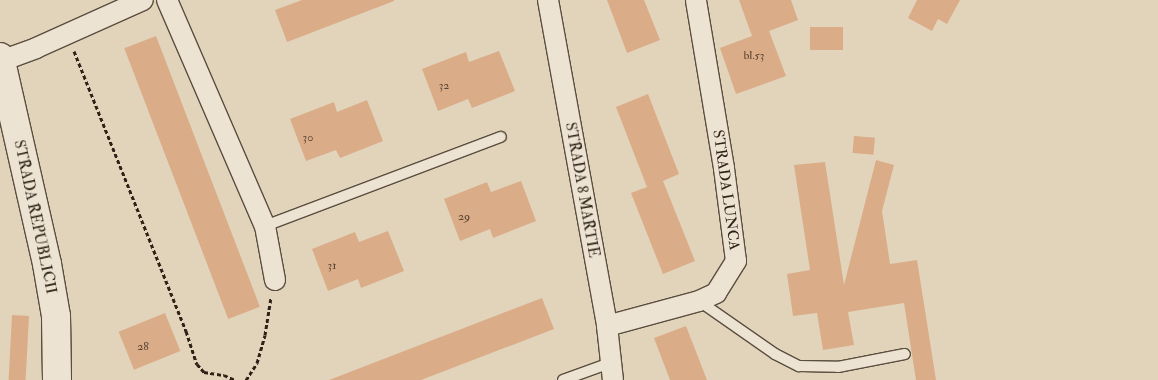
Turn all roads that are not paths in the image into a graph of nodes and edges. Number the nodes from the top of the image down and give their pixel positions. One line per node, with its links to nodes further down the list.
1 (143, 0): 5 (street)
2 (167, 0): 7 (street)
3 (548, 0): 10 (street, STRADA 8 MARTIE)
4 (696, 0): 9 (street, STRADA LUNCA)
5 (0, 59): 13 (main road, STRADA REPUBLICII)
6 (501, 137): 7 (lane)
7 (265, 226): 8 (street)
8 (275, 280)
9 (698, 301): 10 (street, STRADA LUNCA); 11 (lane)
10 (607, 326): 12 (street, STRADA 8 MARTIE)
11 (904, 354)
12 (612, 372): 14 (lane)
13 (57, 380)
14 (564, 380)

